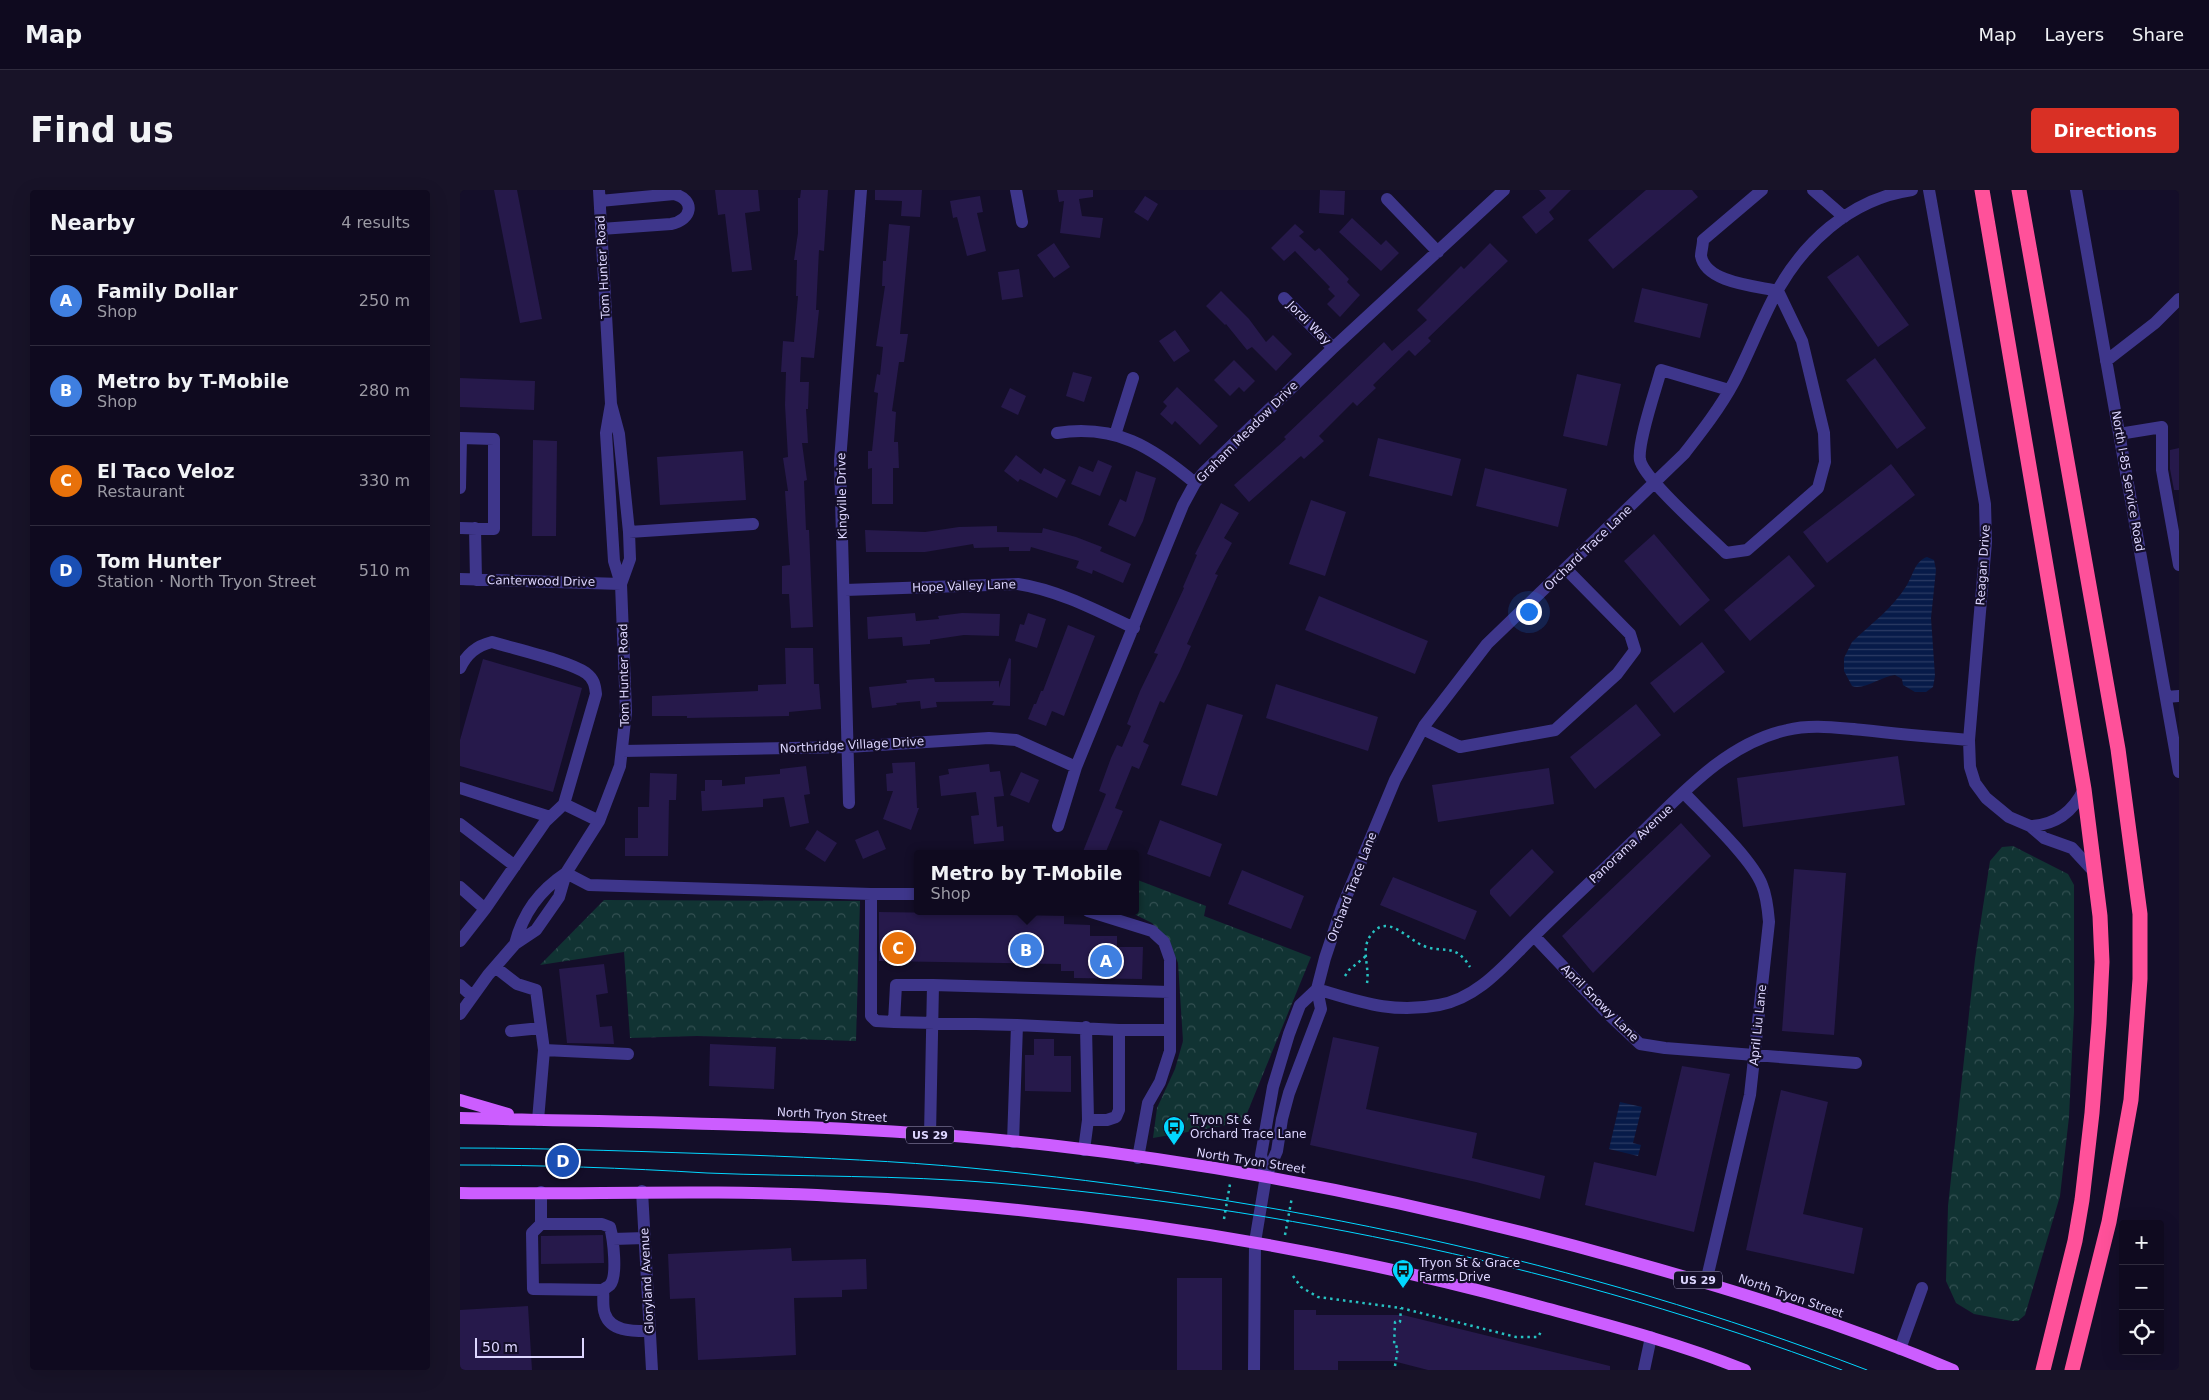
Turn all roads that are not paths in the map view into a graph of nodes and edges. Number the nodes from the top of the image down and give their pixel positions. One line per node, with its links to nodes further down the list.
1 (861, 190): 40 (street, Kingville Drive)
2 (1016, 190): 14 (street)
3 (1504, 190): 16 (street, Graham Meadow Drive)
4 (1762, 190): 17 (street)
5 (1813, 190): 13 (street)
6 (1912, 190): 13 (street, Orchard Trace Lane)
7 (1929, 190): 46 (street, Reagan Drive)
8 (1982, 190): 51 (highway)
9 (2019, 190): 113 (highway)
10 (2080, 191): 21 (street, North I-85 Service Road)
11 (599, 196): 15 (street, Tom Hunter Road); 15 (street)
12 (1387, 199): 16 (street)
13 (1844, 217): 17 (street, Orchard Trace Lane)
14 (1022, 222)
15 (601, 229): 24 (street, Tom Hunter Road)
16 (1438, 252): 20 (street, Graham Meadow Drive)
17 (1778, 290): 23 (street, Orchard Trace Lane); 28 (street)
18 (1284, 298): 20 (street, Jordi Way)
19 (2179, 299): 21 (street)
20 (1333, 348): 29 (street, Graham Meadow Drive)
21 (2106, 361): 26 (street, North I-85 Service Road)
22 (1133, 378): 27 (street)
23 (1729, 390): 28 (street, Orchard Trace Lane); 28 (street)
24 (611, 404): 34 (street, Tom Hunter Road); 39 (street, Tom Hunter Road)
25 (1057, 433): 27 (street)
26 (2119, 434): 35 (street); 44 (street, North I-85 Service Road)
27 (1115, 436): 29 (street)
28 (1656, 483): 36 (street, Orchard Trace Lane)
29 (1195, 484): 41 (street, Graham Meadow Drive)
30 (460, 488): 33 (street)
31 (753, 524): 34 (street)
32 (460, 528): 33 (street)
33 (475, 528): 38 (street)
34 (629, 532): 39 (street, Tom Hunter Road)
35 (2179, 565)
36 (1566, 569): 45 (street, Orchard Trace Lane); 45 (street)
37 (460, 579): 38 (street, Canterwood Drive)
38 (476, 580): 39 (street, Canterwood Drive)
39 (621, 584): 48 (street, Tom Hunter Road)
40 (844, 590): 41 (street, Hope Valley Lane); 47 (street, Kingville Drive)
41 (1134, 628): 49 (street, Graham Meadow Drive)
42 (460, 668): 55 (street)
43 (2179, 696): 44 (street)
44 (2166, 697): 50 (street, North I-85 Service Road)
45 (1423, 729): 74 (street, Orchard Trace Lane)
46 (1969, 740): 53 (street, Panorama Avenue); 60 (street, Reagan Drive)
47 (848, 747): 48 (street, Northridge Village Drive); 49 (street, Northridge Village Drive); 54 (street, Kingville Drive)
48 (622, 751): 57 (street, Tom Hunter Road)
49 (1076, 767): 59 (street, Graham Meadow Drive)
50 (2179, 772)
51 (2084, 789): 60 (street); 63 (highway)
52 (461, 790): 56 (street)
53 (1684, 794): 70 (street, Panorama Avenue); 88 (street, April Liu Lane)
54 (849, 803)
55 (564, 804): 56 (street); 57 (street)
56 (550, 817): 61 (street)
57 (599, 821): 62 (street, Tom Hunter Road)
58 (460, 824): 61 (street)
59 (1058, 826)
60 (2030, 826): 63 (street, Reagan Drive)
61 (515, 866): 67 (street)
62 (566, 872): 65 (street); 71 (street, Tom Hunter Road)
63 (2096, 874): 119 (highway)
64 (460, 887): 67 (street)
65 (872, 894): 66 (street); 78 (street)
66 (914, 894)
67 (485, 909): 69 (street)
68 (1101, 915): 75 (street)
69 (462, 935)
70 (1534, 936): 74 (street, Panorama Avenue); 88 (street, April Snowy Lane)
71 (494, 967): 76 (street, Tom Hunter Road); 81 (street)
72 (460, 985): 76 (street)
73 (933, 985): 75 (street); 78 (street); 79 (street)
74 (1317, 989): 99 (street, Orchard Trace Lane); 99 (street, Orchard Trace Lane)
75 (1170, 992): 84 (street)
76 (472, 996): 77 (street, Tom Hunter Road)
77 (460, 1014)
78 (894, 1022): 79 (street)
79 (932, 1022): 80 (street); 95 (street)
80 (1017, 1025): 82 (street); 96 (street)
81 (541, 1028): 85 (street); 86 (street)
82 (1086, 1028): 83 (street); 94 (street)
83 (1119, 1030): 84 (street); 94 (street)
84 (1170, 1030): 98 (street)
85 (511, 1031)
86 (544, 1050): 87 (street); 93 (street)
87 (628, 1054)
88 (1755, 1055): 89 (street, April Snowy Lane); 107 (street, April Liu Lane)
89 (1856, 1063)
90 (460, 1100): 92 (main road)
91 (460, 1118): 92 (main road, North Tryon Street / US 29)
92 (524, 1120): 93 (main road, North Tryon Street / US 29)
93 (538, 1120): 95 (main road, North Tryon Street / US 29)
94 (1088, 1120): 97 (street)
95 (930, 1135): 96 (main road, North Tryon Street / US 29)
96 (1013, 1142): 97 (main road, North Tryon Street / US 29)
97 (1084, 1150): 98 (main road, North Tryon Street / US 29)
98 (1138, 1158): 99 (main road, North Tryon Street / US 29)
99 (1266, 1176): 106 (street, Orchard Trace Lane); 107 (main road, North Tryon Street / US 29)
100 (642, 1191): 102 (main road); 104 (street, Gloryland Avenue); 106 (main road)
101 (460, 1192): 102 (main road)
102 (541, 1192): 103 (street)
103 (541, 1224): 105 (street); 109 (street)
104 (645, 1238): 105 (street); 110 (street, Gloryland Avenue)
105 (613, 1239): 109 (street)
106 (1255, 1242): 111 (main road); 115 (street, Orchard Trace Lane)
107 (1706, 1282): 112 (main road, North Tryon Street / US 29)
108 (1922, 1288): 112 (street)
109 (603, 1290): 110 (street)
110 (650, 1331): 114 (street, Gloryland Avenue)
111 (1651, 1337): 116 (street); 117 (main road)
112 (1900, 1349): 118 (main road, North Tryon Street / US 29)
113 (2073, 1369)
114 (652, 1370)
115 (1254, 1370)
116 (1644, 1370)
117 (1745, 1370)
118 (1952, 1370)
119 (2043, 1370)

